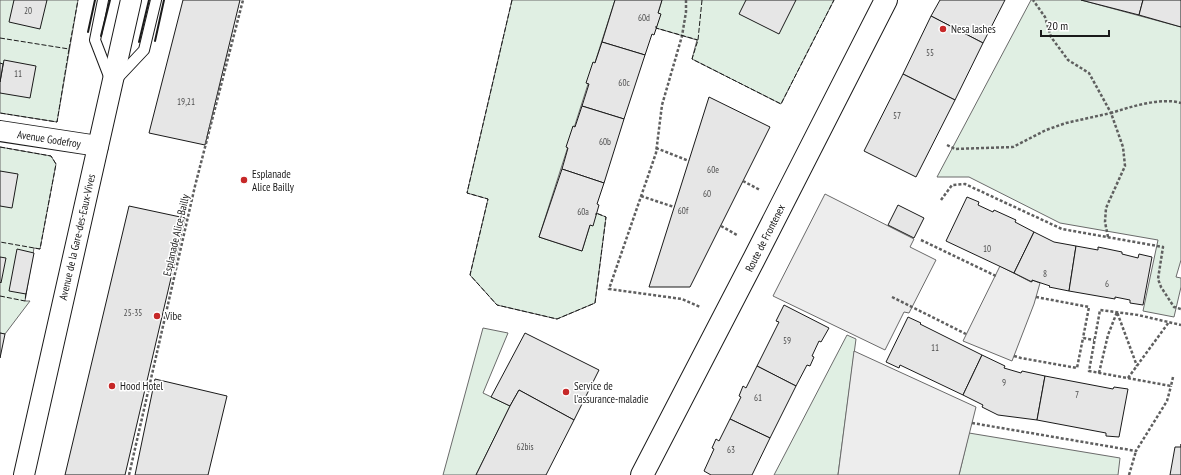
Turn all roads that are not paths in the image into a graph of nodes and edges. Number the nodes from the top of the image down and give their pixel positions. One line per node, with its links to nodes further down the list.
1 (103, 0): 5 (lane)
2 (131, 0): 5 (street, Avenue de la Gare-des-Eaux-Vives)
3 (156, 0): 5 (lane)
4 (886, 0): 9 (main road, Route de Frontenex)
5 (112, 84): 7 (street, Avenue de la Gare-des-Eaux-Vives)
6 (0, 131): 7 (street, Avenue Godefroy)
7 (98, 146): 8 (street, Avenue de la Gare-des-Eaux-Vives)
8 (24, 475)
9 (642, 475)

